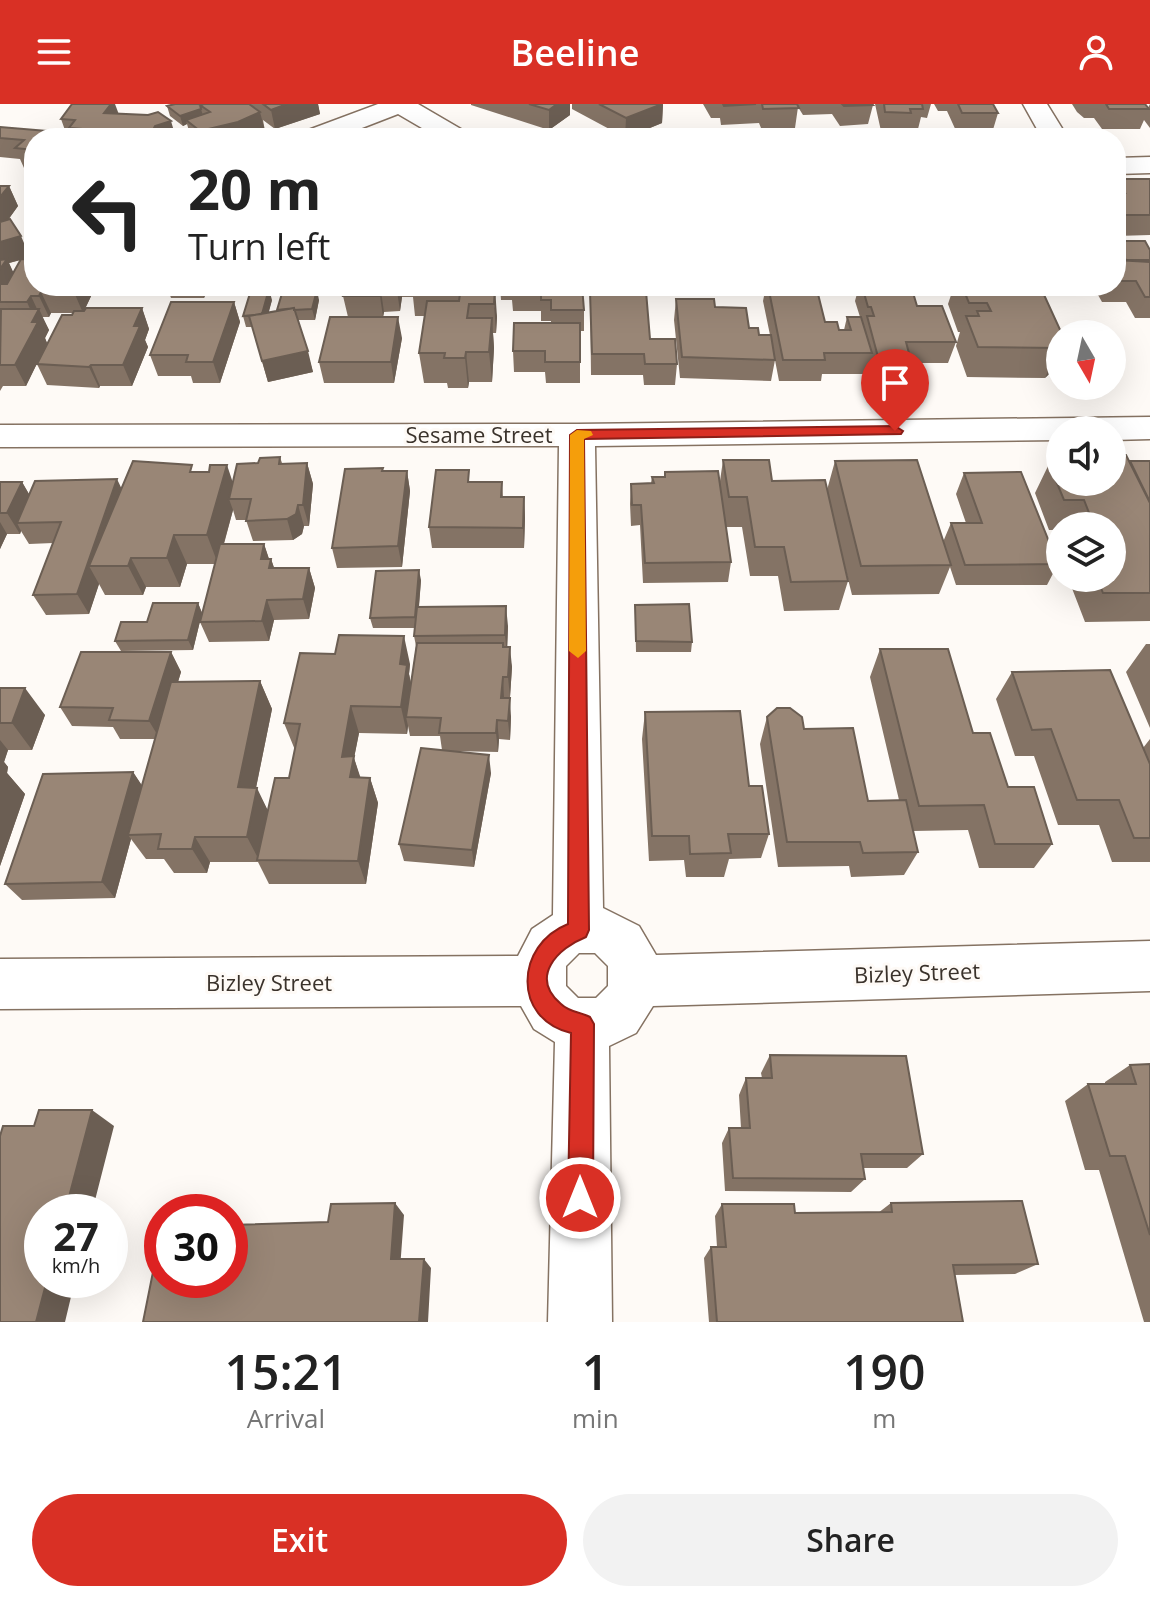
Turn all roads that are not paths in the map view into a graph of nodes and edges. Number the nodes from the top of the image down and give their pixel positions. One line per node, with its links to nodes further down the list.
1 (401, 104): 3 (street); 4 (street)
2 (1035, 104): 5 (street)
3 (338, 128)
4 (441, 128)
5 (1049, 128)
6 (1150, 165): 7 (street)
7 (1126, 166)
8 (1150, 428): 9 (street, Sesame Street)
9 (577, 435): 10 (street, Sesame Street); 11 (street)
10 (0, 436)
11 (578, 930): 13 (street); 14 (street)
12 (1150, 966): 14 (street, Bizley Street)
13 (537, 981): 15 (street, Bizley Street); 16 (street)
14 (636, 981): 16 (street)
15 (0, 984)
16 (582, 1024): 17 (street)
17 (580, 1322)

